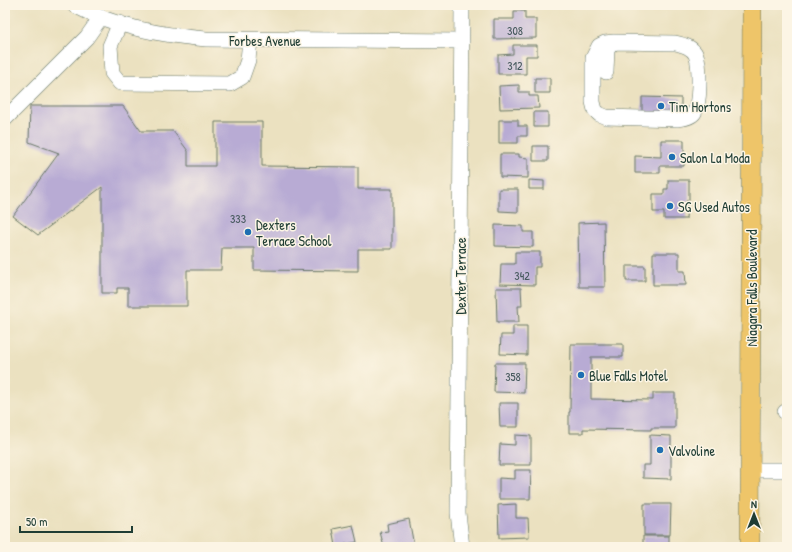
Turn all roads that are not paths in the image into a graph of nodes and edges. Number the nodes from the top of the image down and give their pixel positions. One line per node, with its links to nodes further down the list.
1 (74, 5): 4 (street, Forbes Avenue)
2 (462, 5): 7 (street, Dexter Terrace)
3 (752, 5): 11 (main road, Niagara Falls Boulevard)
4 (101, 16): 5 (street, Forbes Avenue); 10 (street)
5 (120, 23): 6 (street, Forbes Avenue); 6 (street)
6 (250, 40): 7 (street, Forbes Avenue)
7 (462, 41): 13 (street, Dexter Terrace)
8 (614, 42): 8 (street); 9 (street)
9 (606, 72)
10 (5, 119)
11 (751, 470): 12 (street); 14 (main road, Niagara Falls Boulevard)
12 (787, 470)
13 (462, 547)
14 (750, 547)

